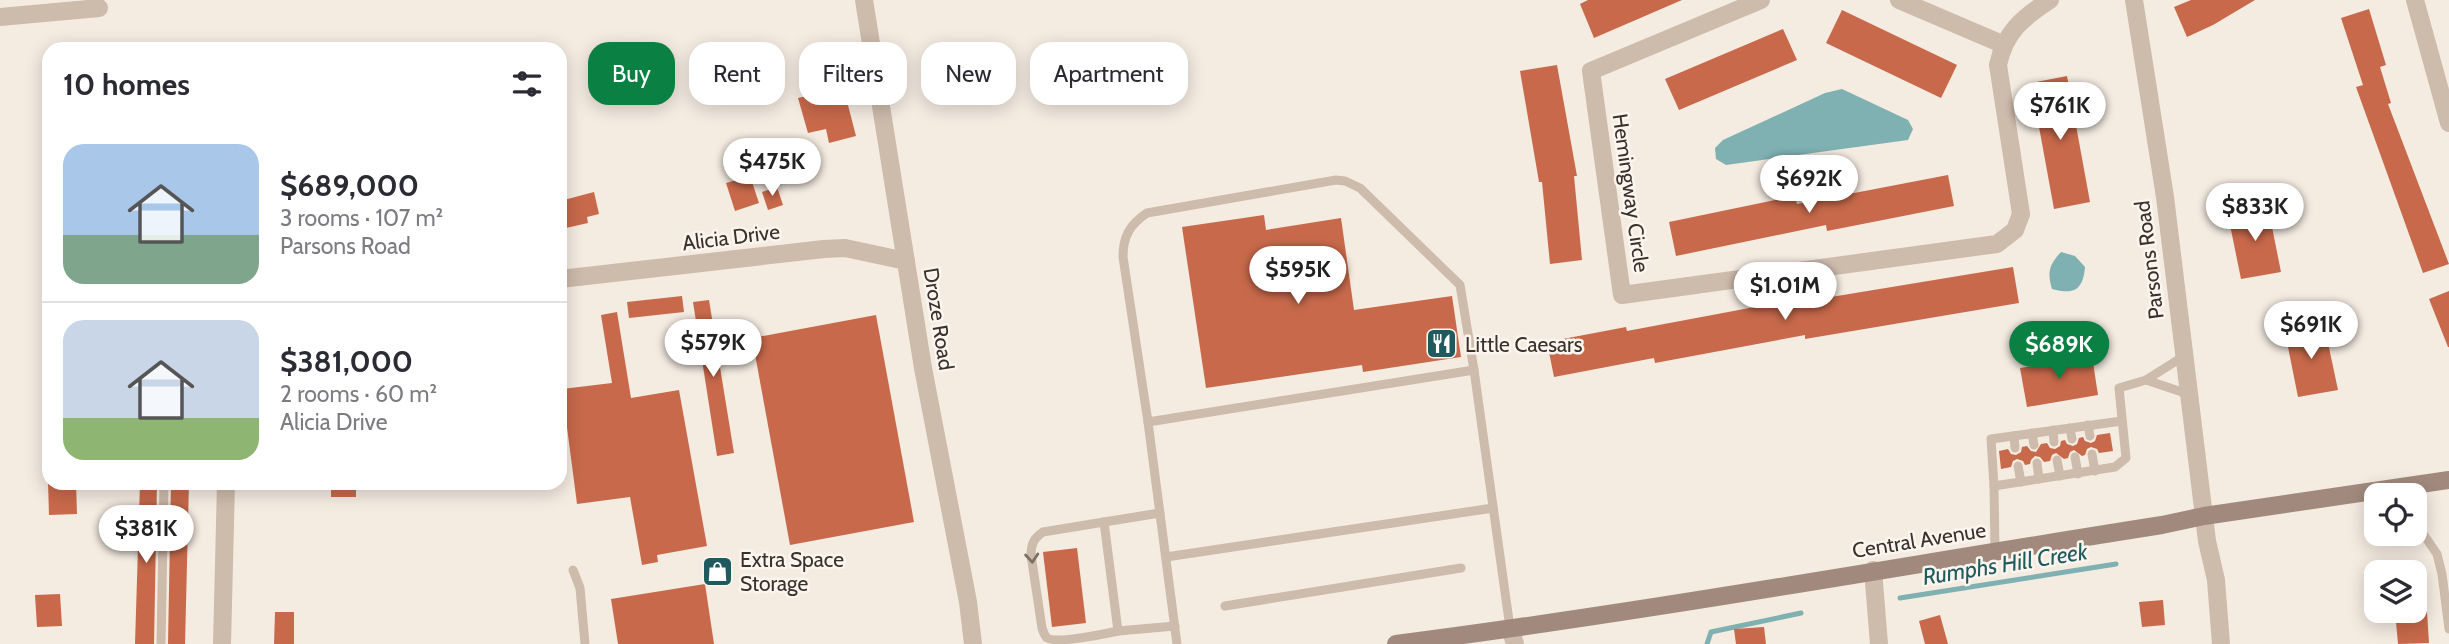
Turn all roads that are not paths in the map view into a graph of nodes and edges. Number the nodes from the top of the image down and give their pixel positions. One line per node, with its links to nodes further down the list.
1 (864, 0): 12 (street, Droze Road)
2 (1761, 0): 9 (street, Hemingway Circle)
3 (1899, 0): 9 (street)
4 (2050, 0): 9 (street)
5 (2134, 0): 14 (street, Parsons Road)
6 (2415, 0): 10 (street)
7 (99, 8): 8 (street)
8 (0, 17)
9 (2002, 44)
10 (2445, 89): 11 (street)
11 (2449, 123)
12 (906, 261): 13 (street, Alicia Drive); 64 (street, Droze Road)
13 (567, 278)
14 (2184, 356): 16 (lane); 17 (street, Parsons Road)
15 (1474, 370): 19 (lane); 19 (lane); 46 (lane)
16 (2146, 380): 17 (lane); 18 (lane)
17 (2188, 394): 48 (street, Parsons Road)
18 (2122, 421): 20 (lane); 35 (lane)
19 (1148, 422): 47 (lane)
20 (2088, 425): 21 (lane); 25 (lane)
21 (2070, 428): 22 (lane); 26 (lane)
22 (2053, 430): 23 (lane); 27 (lane)
23 (2032, 433): 24 (lane); 28 (lane)
24 (2014, 436): 29 (lane); 42 (lane)
25 (2090, 436)
26 (2072, 439)
27 (2054, 442)
28 (2034, 445)
29 (2015, 448)
30 (2092, 454): 35 (lane)
31 (2075, 457): 36 (lane)
32 (2057, 460): 37 (lane)
33 (2037, 463): 38 (lane)
34 (2018, 466): 40 (lane)
35 (2095, 471): 36 (lane)
36 (2078, 474): 37 (lane)
37 (2060, 476): 38 (lane)
38 (2039, 479): 40 (lane)
39 (2449, 480): 41 (street, Central Avenue)
40 (2021, 482): 42 (lane)
41 (2427, 485)
42 (1994, 486): 51 (lane)
43 (164, 490): 61 (lane)
44 (226, 490): 62 (street)
45 (2364, 496): 48 (street, Central Avenue)
46 (1493, 509): 52 (lane); 60 (lane)
47 (1160, 513): 49 (lane); 52 (lane)
48 (2204, 516): 51 (street, Central Avenue); 68 (street, Parsons Road)
49 (1104, 522): 59 (lane); 59 (lane, one-way to 59)
50 (2427, 539): 58 (lane)
51 (1995, 551): 55 (street, Central Avenue)
52 (1166, 557): 57 (lane)
53 (1461, 568): 56 (lane)
54 (573, 570): 63 (lane)
55 (1873, 570): 60 (street, Central Avenue); 67 (street)
56 (1225, 606)
57 (1175, 626): 59 (lane); 65 (lane)
58 (2449, 629)
59 (1118, 631)
60 (1512, 636): 66 (street, Central Avenue)
61 (161, 644)
62 (222, 644)
63 (585, 644)
64 (973, 644)
65 (1177, 644)
66 (1396, 644)
67 (1879, 644)
68 (2221, 644)

